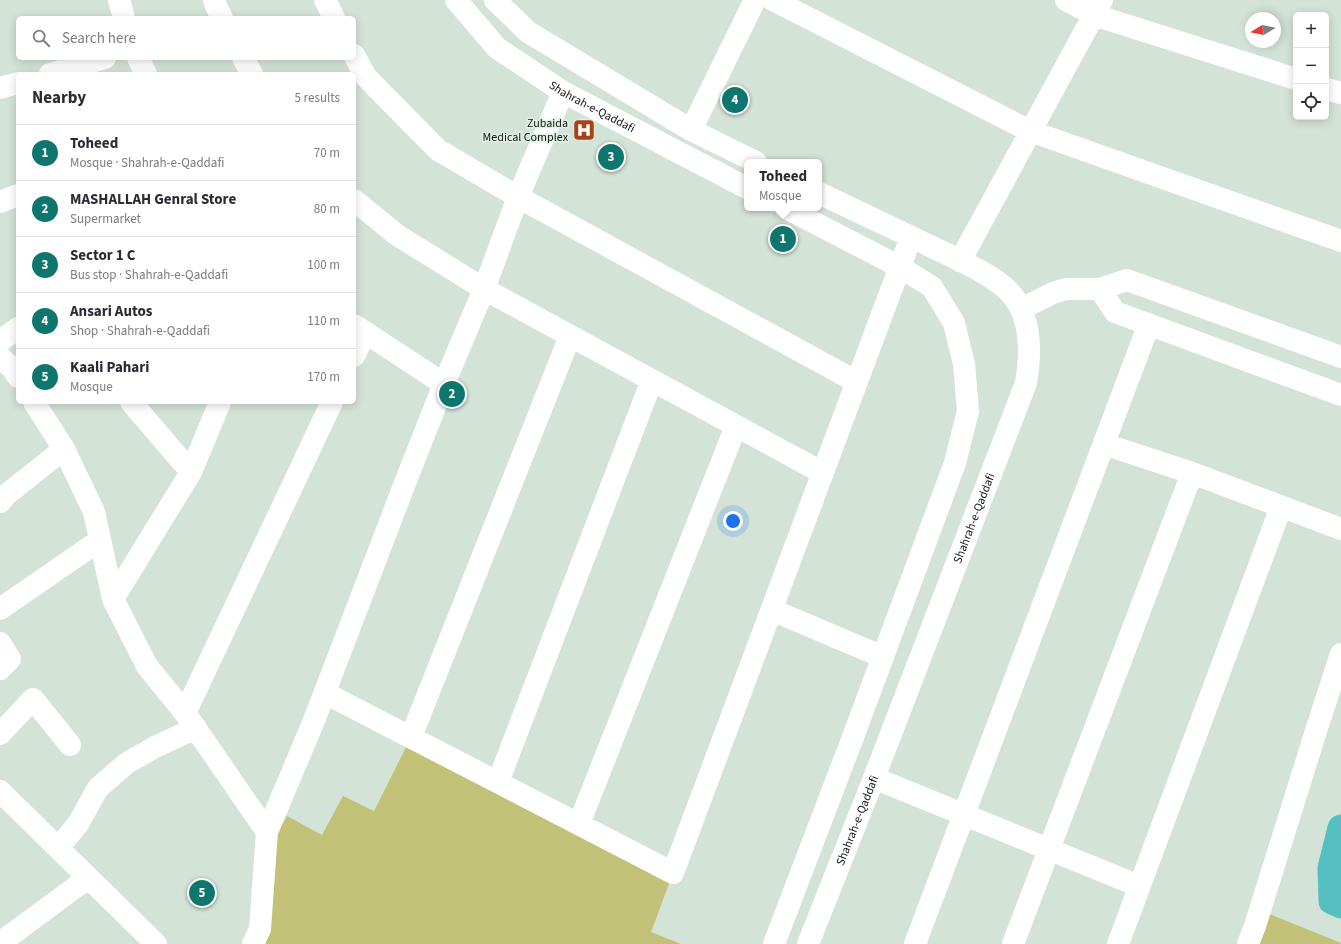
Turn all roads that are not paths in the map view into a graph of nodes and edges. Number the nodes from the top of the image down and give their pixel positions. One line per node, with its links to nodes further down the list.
1 (119, 0): 10 (street)
2 (214, 0): 11 (street)
3 (325, 0): 12 (street)
4 (456, 0): 13 (street, Shahrah-e-Qaddafi)
5 (755, 0): 27 (street)
6 (773, 0): 28 (street)
7 (1066, 0): 9 (street)
8 (500, 5): 13 (street); 27 (street)
9 (1098, 7): 21 (street); 28 (street)
10 (123, 16)
11 (221, 16)
12 (333, 16)
13 (482, 31): 25 (street, Shahrah-e-Qaddafi)
14 (356, 58): 33 (street)
15 (99, 60): 18 (street)
16 (139, 60): 19 (street)
17 (244, 60): 20 (street)
18 (57, 72)
19 (145, 72)
20 (251, 72)
21 (1293, 78)
22 (16, 84): 23 (street)
23 (0, 88)
24 (1329, 89): 26 (street)
25 (563, 92): 30 (street, Shahrah-e-Qaddafi); 33 (street)
26 (1341, 93)
27 (691, 130): 29 (street)
28 (1030, 132): 38 (street); 39 (street)
29 (750, 159)
30 (744, 186)
31 (822, 194): 37 (street, Shahrah-e-Qaddafi)
32 (16, 196): 34 (street)
33 (518, 197): 41 (street); 52 (street)
34 (0, 202)
35 (356, 202): 41 (street)
36 (792, 211): 40 (street)
37 (911, 237): 39 (street, Shahrah-e-Qaddafi); 40 (street)
38 (1341, 241)
39 (960, 260): 43 (street, Shahrah-e-Qaddafi)
40 (900, 267): 52 (street); 74 (street)
41 (484, 289): 47 (street); 53 (street)
42 (1100, 289): 43 (street); 44 (street); 50 (street)
43 (1021, 309): 81 (street, Shahrah-e-Qaddafi)
44 (1149, 324): 54 (street); 60 (street)
45 (16, 329): 48 (street)
46 (360, 329): 49 (street); 53 (street)
47 (570, 336): 51 (street); 79 (street)
48 (0, 341)
49 (356, 347)
50 (1341, 356)
51 (652, 380): 59 (street); 82 (street)
52 (857, 382): 63 (street)
53 (444, 384): 76 (street)
54 (1341, 395)
55 (35, 404): 61 (street)
56 (133, 404): 62 (street)
57 (219, 404): 62 (street)
58 (331, 404): 77 (street)
59 (736, 426): 63 (street); 85 (street)
60 (1104, 444): 64 (street); 84 (street)
61 (64, 449): 65 (street); 68 (street)
62 (191, 472): 69 (street)
63 (823, 473): 71 (street)
64 (1192, 473): 66 (street); 88 (street)
65 (0, 502)
66 (1281, 507): 67 (street); 90 (street)
67 (1341, 529)
68 (100, 540): 69 (street); 70 (street)
69 (113, 599): 77 (street)
70 (0, 608)
71 (772, 610): 74 (street); 85 (street)
72 (0, 643): 75 (street)
73 (1341, 654): 99 (street)
74 (883, 657): 94 (street)
75 (0, 669)
76 (325, 693): 79 (street); 86 (street)
77 (190, 721): 86 (street); 87 (street)
78 (0, 734): 80 (street)
79 (411, 737): 82 (street)
80 (70, 745)
81 (874, 778): 84 (street); 95 (street, Shahrah-e-Qaddafi)
82 (498, 782): 85 (street)
83 (0, 791): 87 (street)
84 (964, 815): 88 (street); 96 (street)
85 (579, 824)
86 (267, 832): 93 (street)
87 (58, 848): 89 (street)
88 (1049, 849): 90 (street); 97 (street)
89 (88, 878): 91 (street); 92 (street)
90 (1139, 886): 98 (street)
91 (4, 940)
92 (156, 944)
93 (253, 944)
94 (774, 944)
95 (808, 944)
96 (914, 944)
97 (1013, 944)
98 (1118, 944)
99 (1248, 944)

